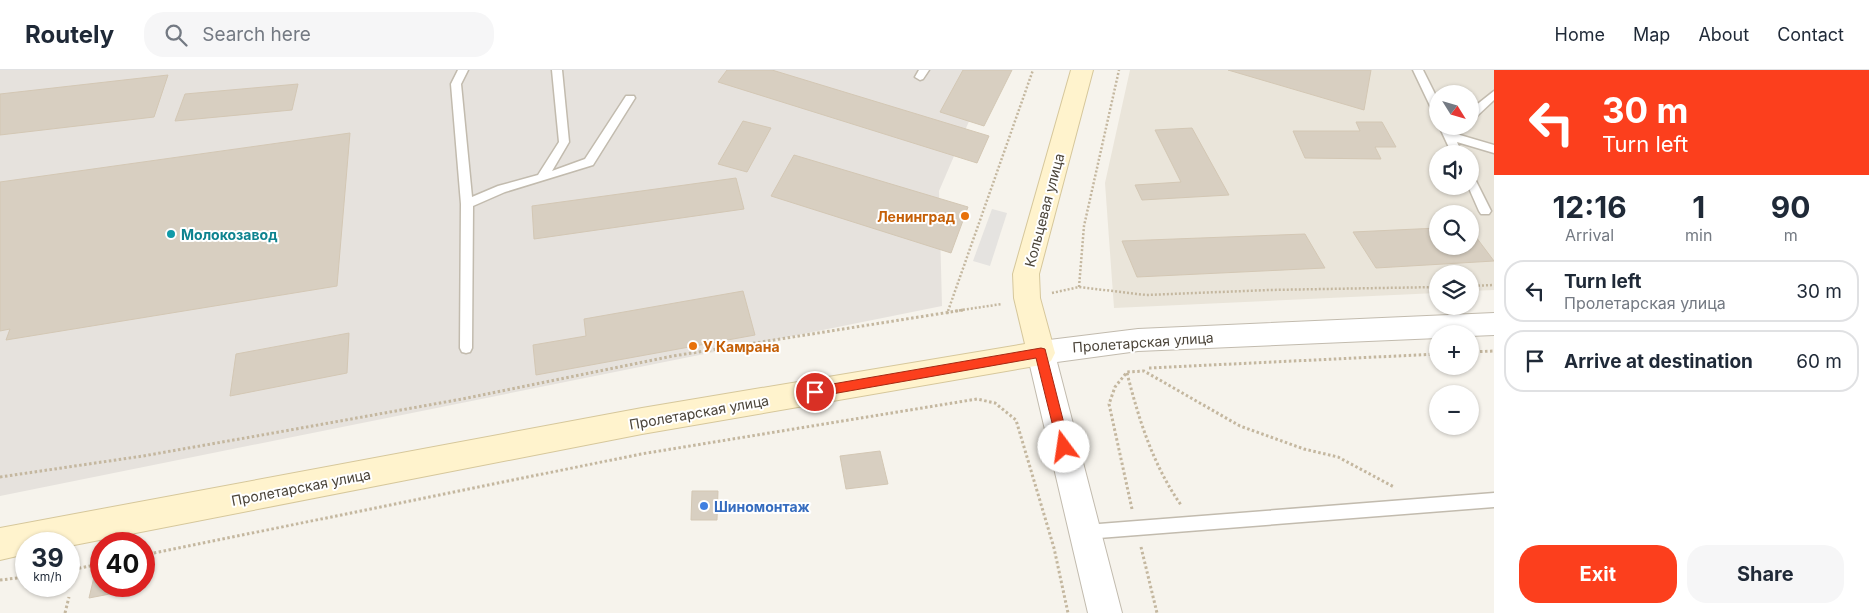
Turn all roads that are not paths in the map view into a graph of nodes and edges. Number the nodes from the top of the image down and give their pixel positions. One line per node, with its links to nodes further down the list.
1 (463, 70): 13 (lane)
2 (557, 70): 11 (lane)
3 (1082, 70): 17 (main road, Кольцевая улица)
4 (1418, 70): 5 (lane)
5 (1429, 94)
6 (1494, 94): 8 (lane)
7 (630, 98): 11 (lane)
8 (1479, 108)
9 (1457, 135): 10 (lane)
10 (1494, 149)
11 (542, 178): 13 (lane)
12 (1477, 195): 14 (lane)
13 (467, 204): 16 (lane)
14 (1484, 211)
15 (1494, 324): 17 (street, Пролетарская улица)
16 (466, 348)
17 (1041, 353): 19 (street, Кольцевая улица); 20 (main road, Пролетарская улица)
18 (1494, 500): 19 (lane)
19 (1086, 532): 21 (street, Кольцевая улица)
20 (0, 544)
21 (1106, 613)

